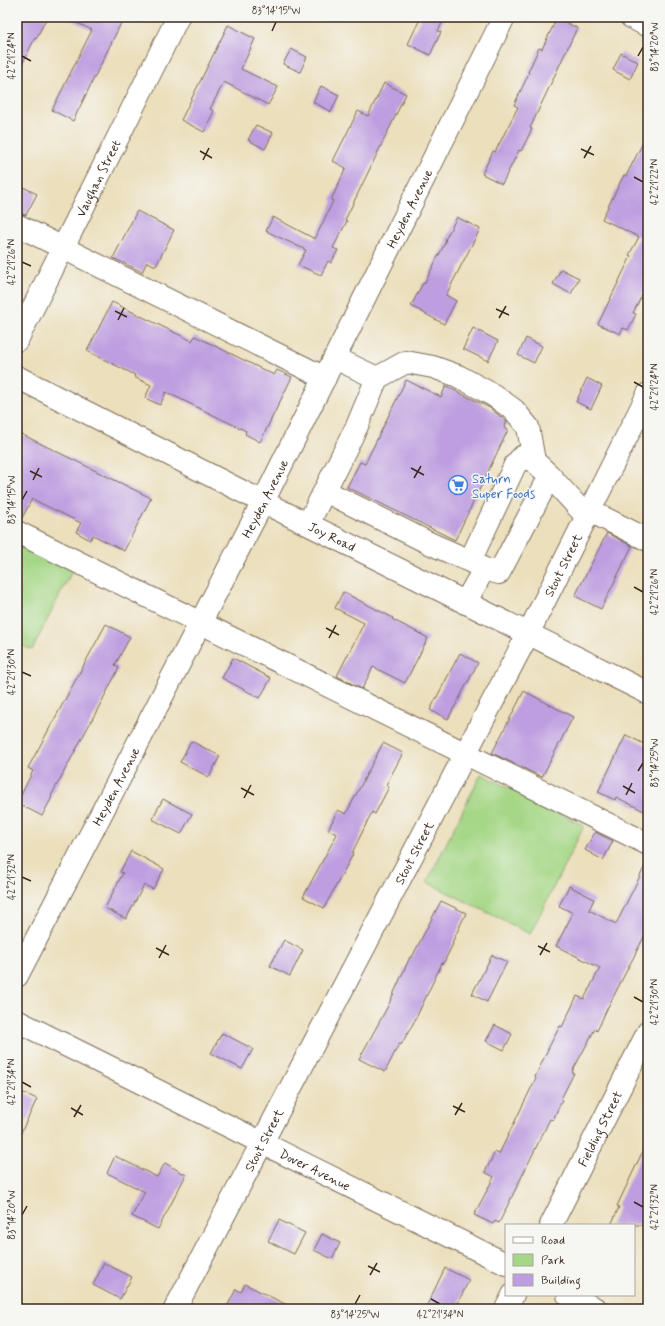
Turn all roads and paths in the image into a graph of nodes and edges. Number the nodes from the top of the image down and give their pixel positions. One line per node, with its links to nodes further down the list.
1 (178, 17): 6 (street, Vaughan Street)
2 (504, 17): 8 (street, Heyden Avenue)
3 (631, 17): 4 (street)
4 (648, 26)
5 (17, 225): 6 (street)
6 (63, 248): 7 (street, Vaughan Street); 10 (street)
7 (17, 340)
8 (335, 358): 10 (street, Heyden Avenue); 11 (street)
9 (17, 377): 16 (street, Joy Road)
10 (325, 378): 16 (street, Heyden Avenue)
11 (377, 378): 13 (street); 15 (street)
12 (648, 394): 17 (street, Stout Street)
13 (534, 461): 14 (street); 21 (street)
14 (550, 476): 17 (street); 21 (street)
15 (324, 491): 18 (street); 21 (street)
16 (263, 502): 18 (street, Joy Road); 23 (street, Heyden Avenue)
17 (588, 514): 20 (street); 24 (street, Stout Street)
18 (308, 524): 22 (street, Joy Road)
19 (17, 532): 23 (street)
20 (648, 540)
21 (484, 568): 22 (street)
22 (465, 603): 24 (street, Joy Road)
23 (200, 622): 26 (street); 28 (street, Heyden Avenue)
24 (528, 634): 25 (street, Joy Road); 26 (street, Stout Street)
25 (648, 693)
26 (465, 753): 27 (street); 31 (street, Stout Street)
27 (648, 844)
28 (17, 976)
29 (17, 1021): 31 (street, Dover Avenue)
30 (648, 1032): 32 (street, Fielding Street)
31 (261, 1143): 33 (street, Dover Avenue); 36 (street, Stout Street)
32 (552, 1224)
33 (505, 1264)
34 (512, 1296): 37 (street)
35 (570, 1296): 38 (street)
36 (175, 1309)
37 (506, 1309)
38 (596, 1309)

